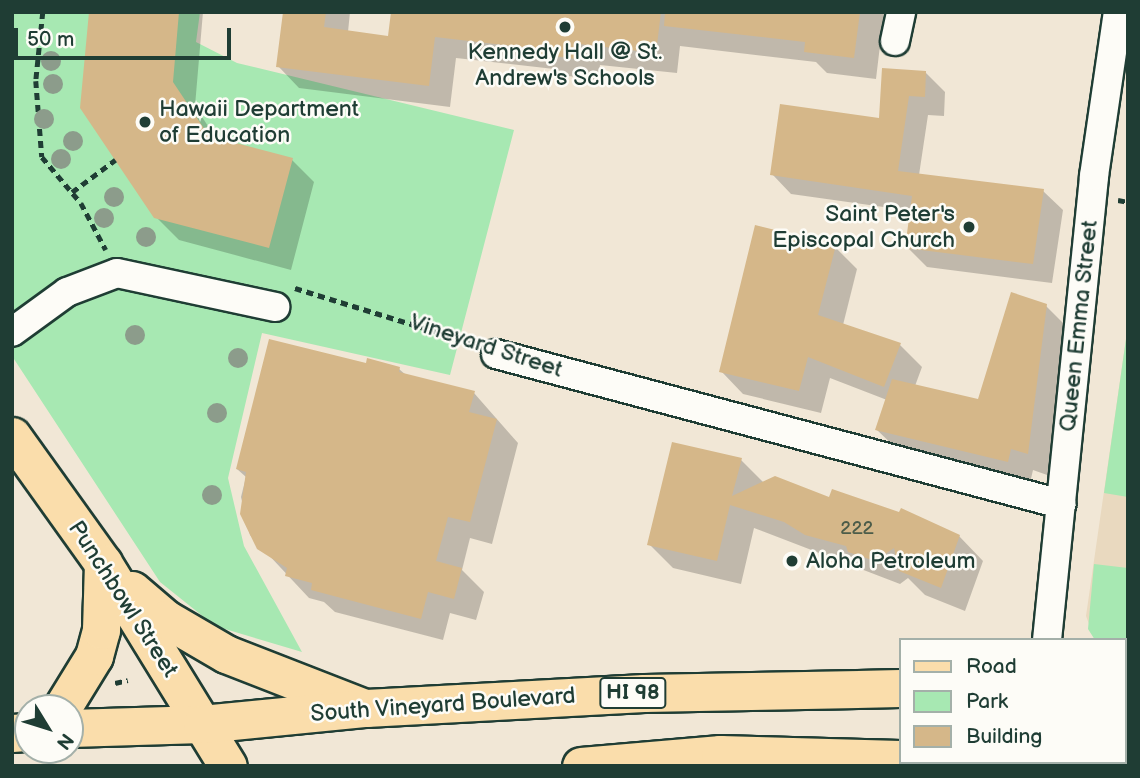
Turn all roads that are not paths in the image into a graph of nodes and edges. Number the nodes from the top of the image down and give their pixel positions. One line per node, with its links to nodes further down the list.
1 (901, 12): 3 (street)
2 (1118, 12): 8 (street, Queen Emma Street)
3 (895, 41)
4 (275, 307): 5 (street)
5 (12, 332)
6 (496, 354): 8 (street, Vineyard Street)
7 (12, 436): 9 (main road, Punchbowl Street)
8 (1061, 504): 10 (street, Queen Emma Street)
9 (103, 563): 12 (main road); 13 (main road); 14 (main road, Punchbowl Street)
10 (1047, 638)
11 (898, 688): 13 (main road, South Vineyard Boulevard / HI 98)
12 (71, 694)
13 (366, 708): 14 (main road, South Vineyard Boulevard / HI 98)
14 (202, 724): 15 (main road, South Vineyard Boulevard / HI 98); 18 (main road, Punchbowl Street)
15 (84, 728)
16 (898, 759): 19 (main road)
17 (1062, 764): 20 (main road)
18 (228, 766)
19 (581, 766)
20 (1086, 766)

